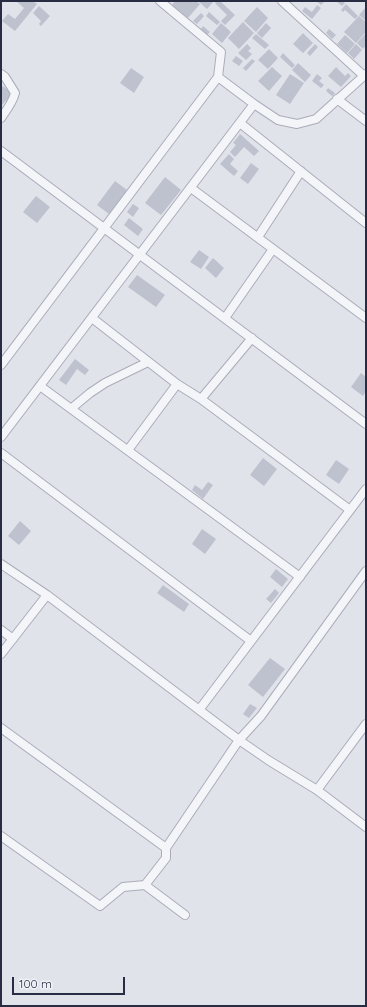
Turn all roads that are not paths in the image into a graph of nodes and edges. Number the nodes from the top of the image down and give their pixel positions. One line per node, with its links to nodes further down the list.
1 (160, 1): 5 (street)
2 (282, 1): 4 (street)
3 (3, 75): 8 (street)
4 (365, 75): 6 (street)
5 (218, 76): 7 (street); 15 (street)
6 (337, 99): 7 (street); 9 (street)
7 (254, 104): 10 (street)
8 (1, 118)
9 (366, 121)
10 (240, 123): 12 (street); 13 (street)
11 (1, 151): 15 (street)
12 (302, 172): 14 (street); 16 (street)
13 (191, 188): 16 (street); 18 (street)
14 (366, 223)
15 (104, 228): 18 (street); 23 (street)
16 (258, 237): 17 (street)
17 (273, 249): 20 (street); 21 (street)
18 (140, 254): 19 (street); 20 (street)
19 (92, 318): 24 (street); 27 (street)
20 (225, 318): 22 (street)
21 (366, 318)
22 (252, 338): 28 (street); 30 (street)
23 (4, 356): 25 (street)
24 (148, 362): 26 (street); 29 (street)
25 (1, 365)
26 (177, 384): 28 (street); 32 (street)
27 (40, 386): 29 (street); 31 (street)
28 (201, 399): 35 (street)
29 (72, 408): 32 (street)
30 (366, 424)
31 (1, 437)
32 (128, 450): 38 (street)
33 (1, 452): 42 (street)
34 (366, 489): 35 (street)
35 (350, 510): 38 (street)
36 (1, 564): 39 (street)
37 (366, 571): 47 (street)
38 (300, 576): 42 (street)
39 (47, 595): 41 (street); 44 (street)
40 (1, 630): 41 (street)
41 (13, 639): 43 (street)
42 (251, 641): 44 (street)
43 (1, 654)
44 (199, 710): 47 (street)
45 (365, 726): 48 (street)
46 (1, 728): 51 (street)
47 (239, 740): 48 (street); 51 (street)
48 (317, 790): 49 (street)
49 (366, 827)
50 (1, 836): 52 (street)
51 (166, 848): 52 (street)
52 (146, 885): 53 (street)
53 (185, 915)

